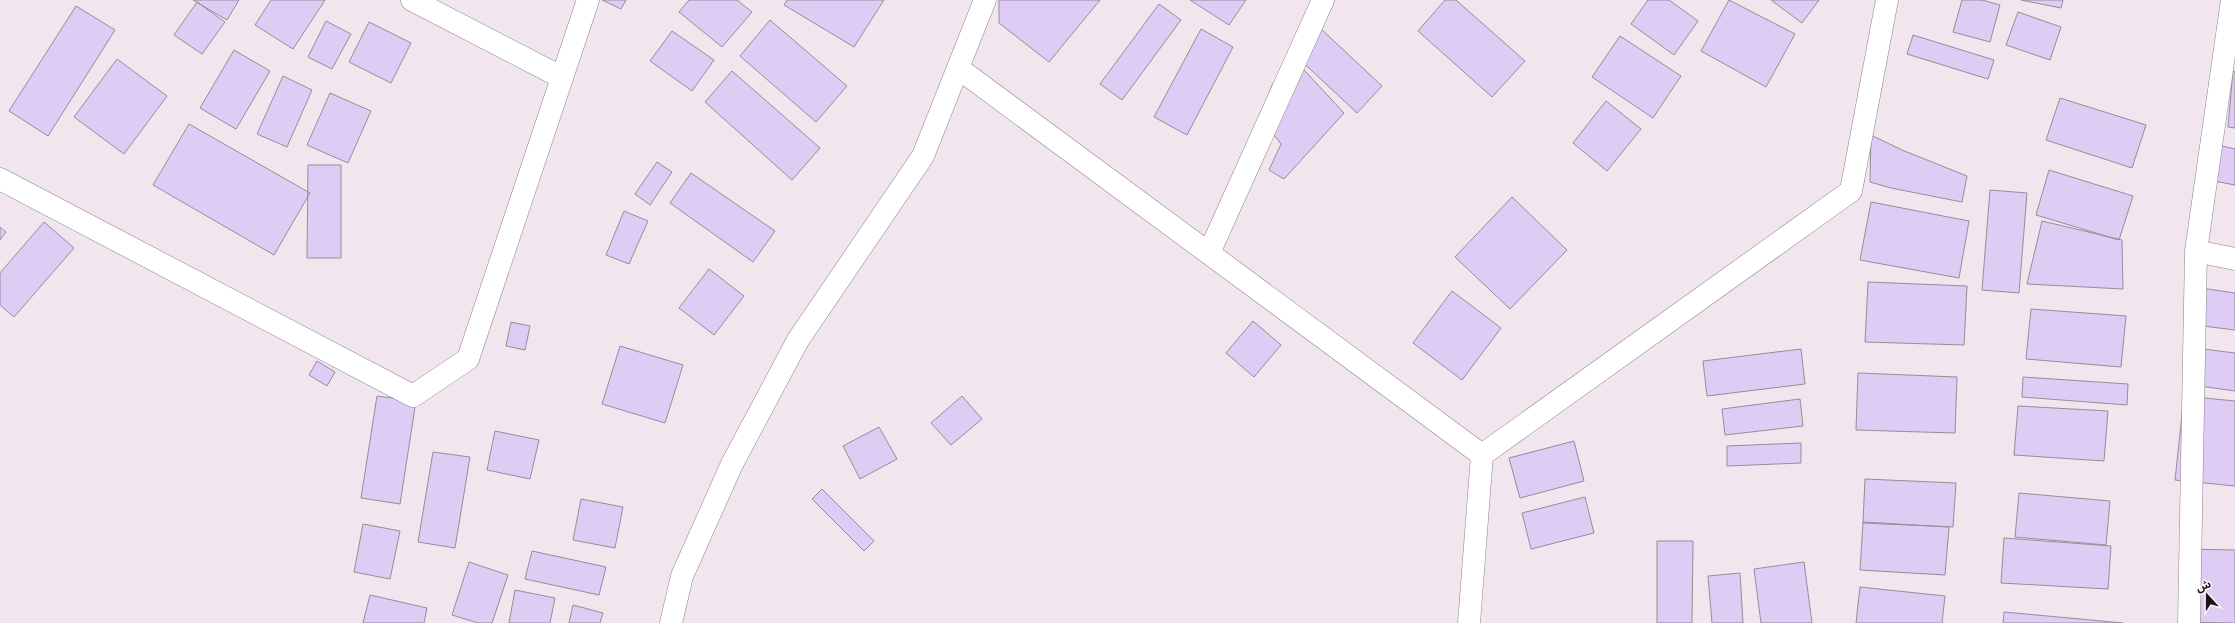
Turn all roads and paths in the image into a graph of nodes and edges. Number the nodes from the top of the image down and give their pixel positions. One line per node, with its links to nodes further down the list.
1 (412, 0): 8 (street)
2 (588, 0): 8 (street)
3 (986, 0): 7 (street)
4 (1323, 0): 11 (street)
5 (1887, 0): 13 (street)
6 (2232, 0): 10 (street)
7 (958, 68): 11 (street); 14 (street)
8 (561, 77): 9 (street)
9 (0, 179)
10 (2196, 251): 12 (street); 16 (street)
11 (1209, 253): 13 (street)
12 (2235, 259)
13 (1482, 455): 15 (street)
14 (671, 623)
15 (1469, 623)
16 (2189, 623)

